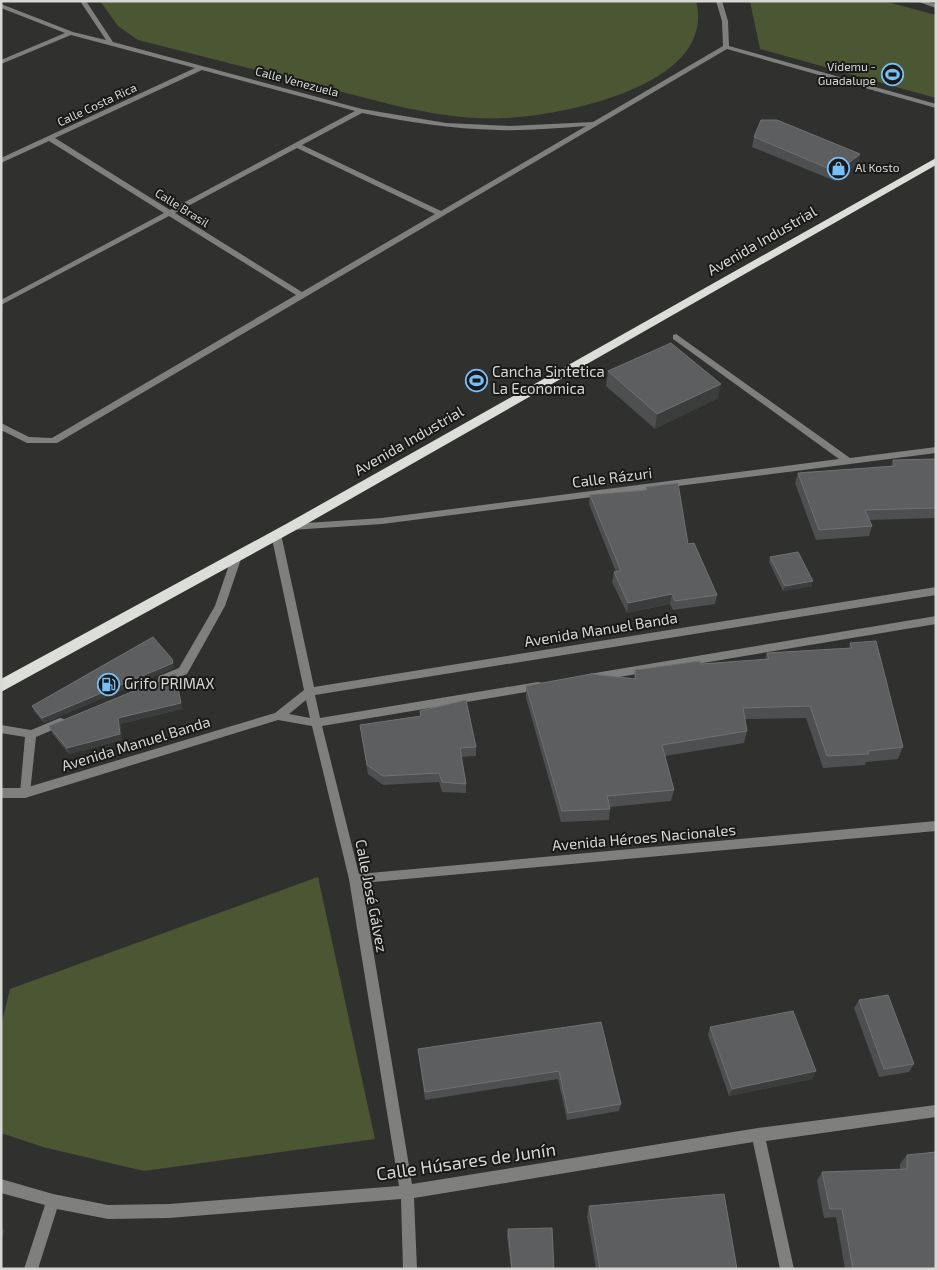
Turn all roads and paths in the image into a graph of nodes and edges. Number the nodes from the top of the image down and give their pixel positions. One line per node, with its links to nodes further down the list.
1 (83, 1): 7 (street)
2 (719, 1): 8 (street)
3 (920, 1): 5 (street)
4 (1, 6): 6 (street, Calle Venezuela)
5 (936, 6)
6 (71, 33): 7 (street, Calle Venezuela); 9 (street)
7 (110, 42): 10 (street, Calle Venezuela)
8 (726, 47): 11 (street); 13 (street)
9 (1, 62)
10 (201, 68): 12 (street, Calle Venezuela); 14 (street, Calle Costa Rica)
11 (936, 106)
12 (361, 111): 13 (street, Calle Venezuela); 15 (street)
13 (595, 124): 19 (street)
14 (51, 139): 16 (street, Calle Costa Rica); 18 (street, Calle Brasil)
15 (297, 145): 18 (street); 19 (street)
16 (1, 161)
17 (936, 162): 26 (highway, Avenida Industrial)
18 (169, 213): 20 (street, Calle Brasil); 21 (street)
19 (441, 214): 20 (street)
20 (301, 295): 23 (street)
21 (1, 303)
22 (676, 337): 25 (street)
23 (1, 426)
24 (936, 450): 25 (street, Calle Rázuri)
25 (849, 462): 26 (street, Calle Rázuri)
26 (291, 527): 27 (highway, Avenida Industrial)
27 (276, 534): 28 (highway, Avenida Industrial); 35 (street, Calle José Gálvez)
28 (237, 556): 32 (street); 34 (highway, Avenida Industrial)
29 (936, 591): 35 (street, Avenida Manuel Banda)
30 (936, 620): 31 (street)
31 (582, 679)
32 (156, 682)
33 (552, 684): 38 (street, Avenida Manuel Banda)
34 (1, 686)
35 (309, 692): 36 (street, Avenida Manuel Banda); 38 (street, Calle José Gálvez)
36 (278, 716): 38 (street, Avenida Manuel Banda); 42 (street, Avenida Manuel Banda)
37 (67, 719): 40 (street)
38 (316, 723): 44 (street, Calle José Gálvez)
39 (1, 728): 40 (street)
40 (31, 734): 42 (street)
41 (1, 793): 42 (street, Avenida Manuel Banda)
42 (25, 794)
43 (936, 826): 44 (street, Avenida Héroes Nacionales)
44 (355, 879): 48 (street, Calle José Gálvez)
45 (936, 1111): 46 (street, Calle Húsares de Junín)
46 (758, 1135): 48 (street, Calle Húsares de Junín); 52 (street)
47 (1, 1186): 49 (street, Calle Húsares de Junín)
48 (407, 1192): 49 (street, Calle Húsares de Junín); 51 (street, Calle José Gálvez)
49 (53, 1202): 50 (street)
50 (31, 1269)
51 (410, 1269)
52 (787, 1269)

